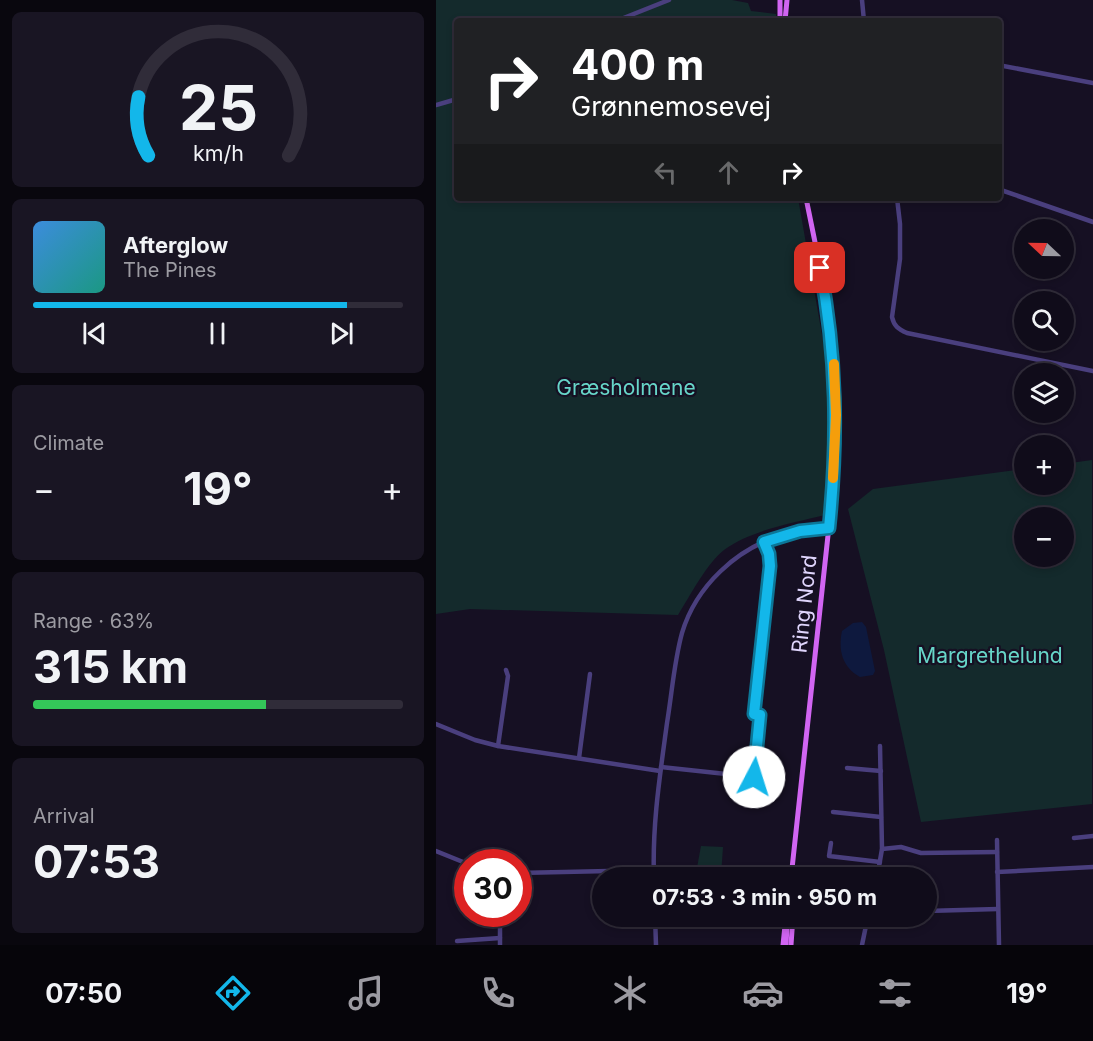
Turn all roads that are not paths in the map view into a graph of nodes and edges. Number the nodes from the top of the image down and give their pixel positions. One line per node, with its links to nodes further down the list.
1 (669, 0): 5 (street)
2 (780, 0): 6 (main road)
3 (787, 0): 7 (main road)
4 (862, 0): 8 (street)
5 (624, 18)
6 (780, 18)
7 (785, 18)
8 (864, 18)
9 (1002, 66): 10 (street)
10 (1093, 83)
11 (454, 100): 12 (street)
12 (436, 105)
13 (1002, 190): 16 (street)
14 (807, 201): 18 (main road, Ring Nord)
15 (897, 201): 17 (street)
16 (1093, 222)
17 (1093, 371)
18 (829, 528): 19 (street); 41 (main road, Ring Nord)
19 (764, 542): 27 (street); 27 (street)
20 (506, 670): 23 (street)
21 (590, 674): 25 (street)
22 (436, 724): 23 (street)
23 (498, 746): 25 (street)
24 (880, 746): 28 (street)
25 (579, 758): 27 (street)
26 (847, 768): 28 (street)
27 (660, 769): 40 (street)
28 (881, 771): 30 (street)
29 (834, 812): 30 (street)
30 (881, 817): 35 (street)
31 (1093, 836): 32 (street)
32 (1074, 838)
33 (997, 840): 37 (street)
34 (830, 843): 39 (street)
35 (882, 849): 37 (street); 39 (street)
36 (436, 851): 38 (street)
37 (997, 852): 45 (street)
38 (454, 858)
39 (880, 862): 42 (street)
40 (654, 867)
41 (793, 867)
42 (879, 867)
43 (1093, 867): 45 (street)
44 (592, 871): 46 (street)
45 (997, 872): 47 (street)
46 (532, 873)
47 (998, 909): 48 (street); 61 (street)
48 (937, 911)
49 (500, 927): 54 (street)
50 (655, 927): 57 (street)
51 (785, 927): 58 (main road)
52 (792, 927): 59 (main road)
53 (866, 927): 60 (street)
54 (500, 938): 55 (street); 56 (street)
55 (457, 940)
56 (500, 945)
57 (656, 945)
58 (784, 945)
59 (791, 945)
60 (862, 945)
61 (999, 945)

